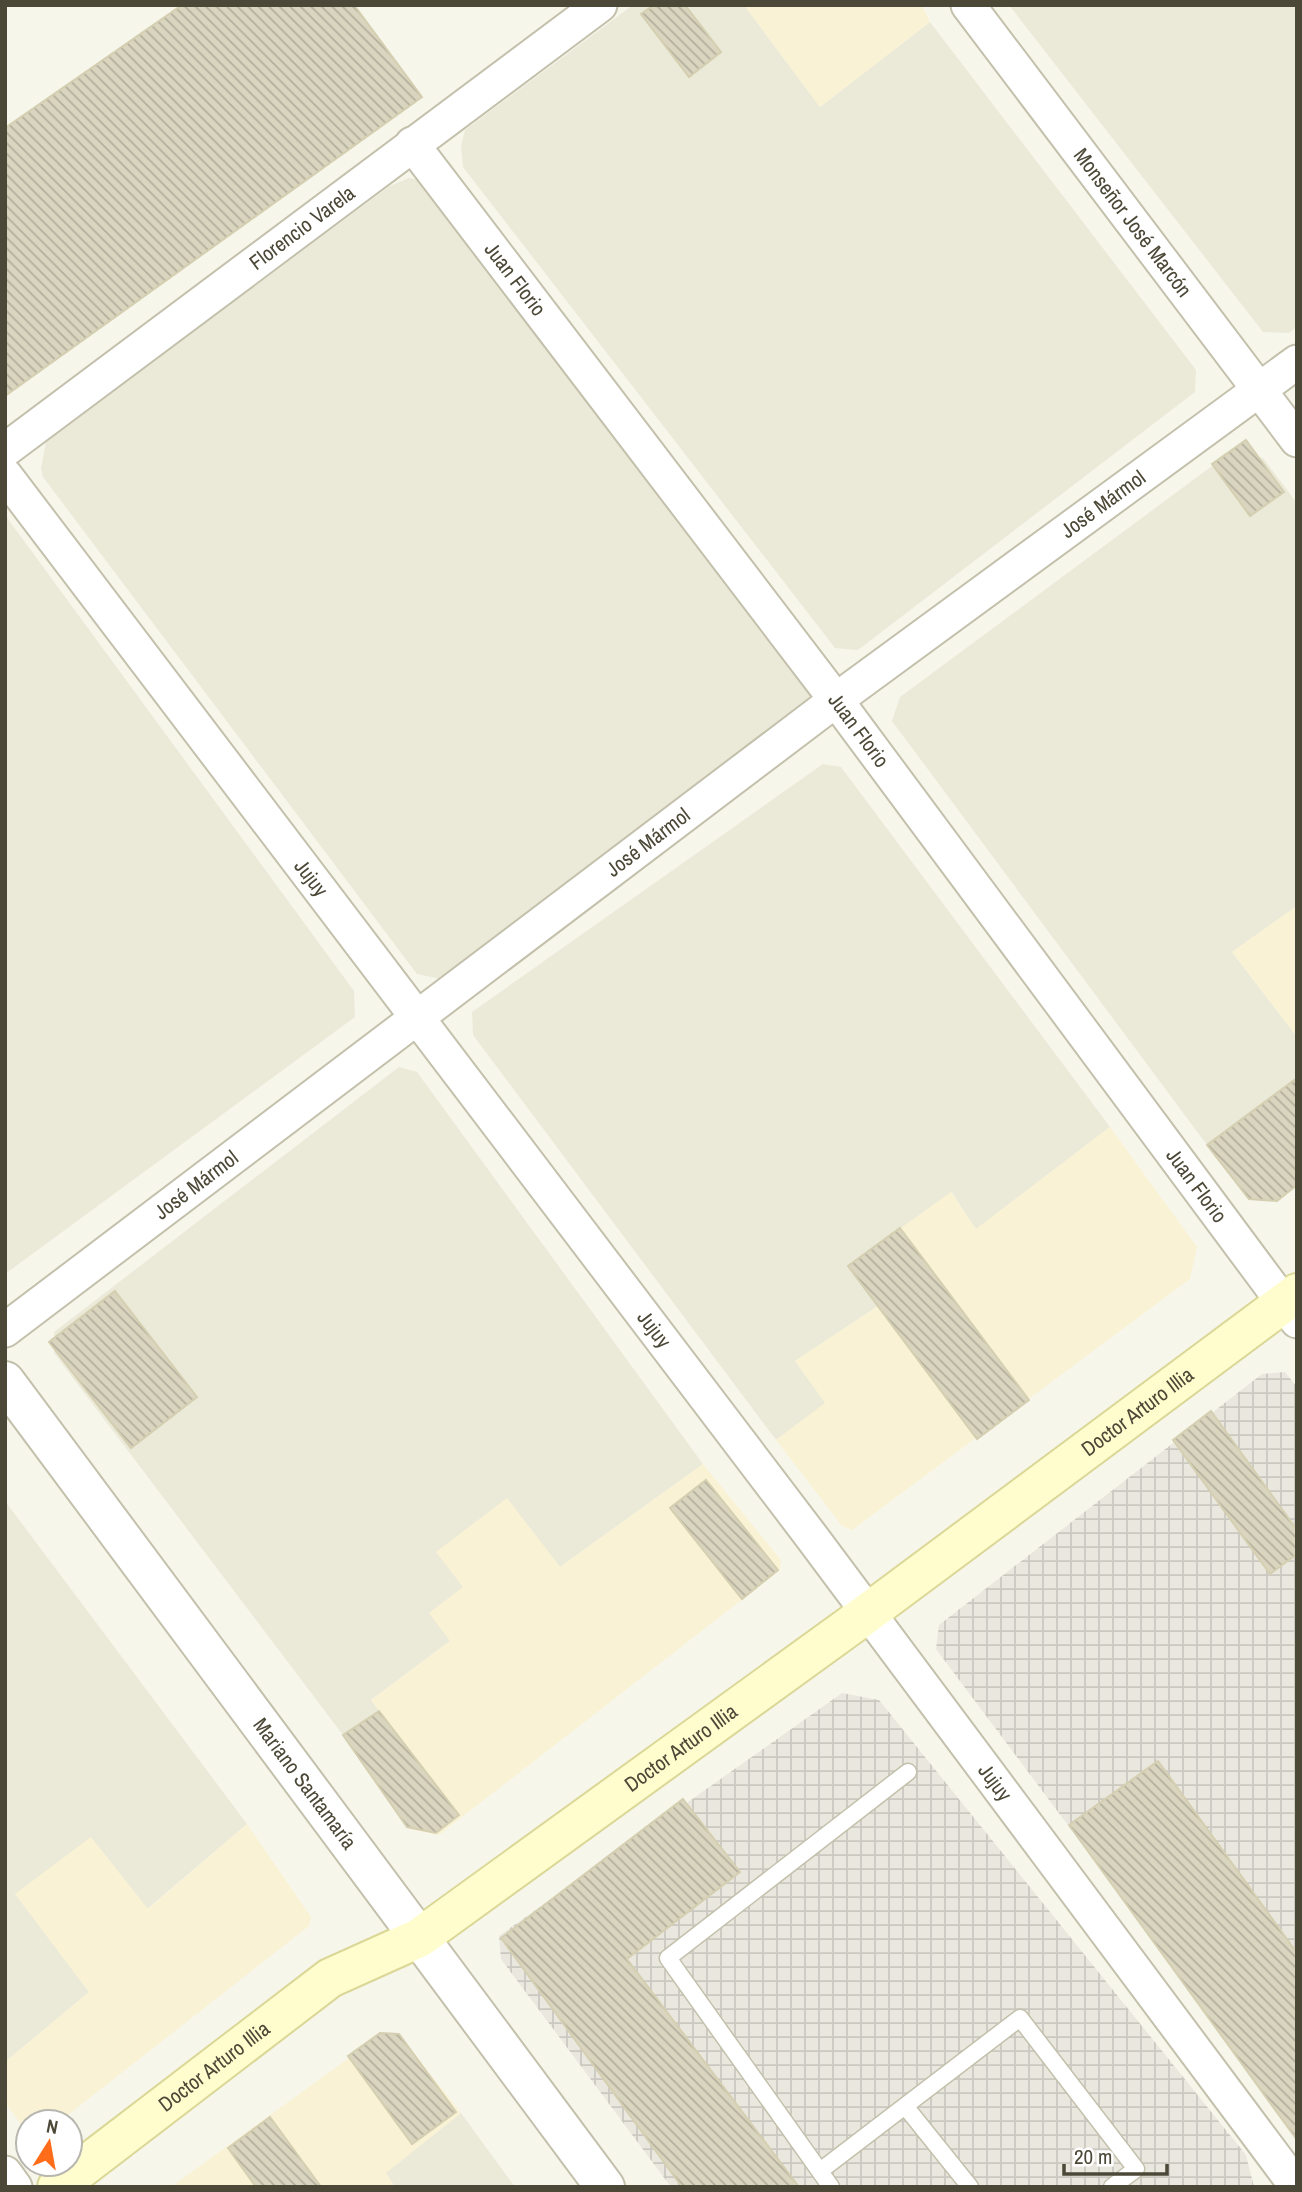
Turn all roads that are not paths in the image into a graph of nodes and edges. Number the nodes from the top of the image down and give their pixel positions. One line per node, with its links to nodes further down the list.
1 (600, 5): 3 (street, Florencio Varela)
2 (968, 5): 5 (street, Monseñor José Marcón)
3 (412, 144): 7 (street, Florencio Varela); 9 (street, Juan Florio)
4 (1297, 362): 5 (street, José Mármol)
5 (1259, 390): 6 (street, Monseñor José Marcón); 9 (street, José Mármol)
6 (1297, 440)
7 (5, 450)
8 (5, 475): 10 (street, Jujuy)
9 (836, 700): 10 (street, José Mármol); 11 (street, Juan Florio)
10 (418, 1015): 12 (street, José Mármol); 14 (street, Jujuy)
11 (1292, 1306): 14 (main road, Doctor Arturo Illia)
12 (5, 1330)
13 (5, 1381): 16 (street, Mariano Santamaría)
14 (869, 1612): 16 (main road, Doctor Arturo Illia); 26 (street, Jujuy)
15 (908, 1772): 18 (lane)
16 (419, 1938): 21 (main road, Doctor Arturo Illia); 22 (street, Mariano Santamaría)
17 (905, 2106): 18 (lane); 24 (lane); 25 (lane)
18 (820, 2171): 23 (lane)
19 (5, 2173): 20 (street)
20 (15, 2187)
21 (57, 2187)
22 (605, 2187)
23 (831, 2187)
24 (970, 2187)
25 (1112, 2187)
26 (1297, 2187)

